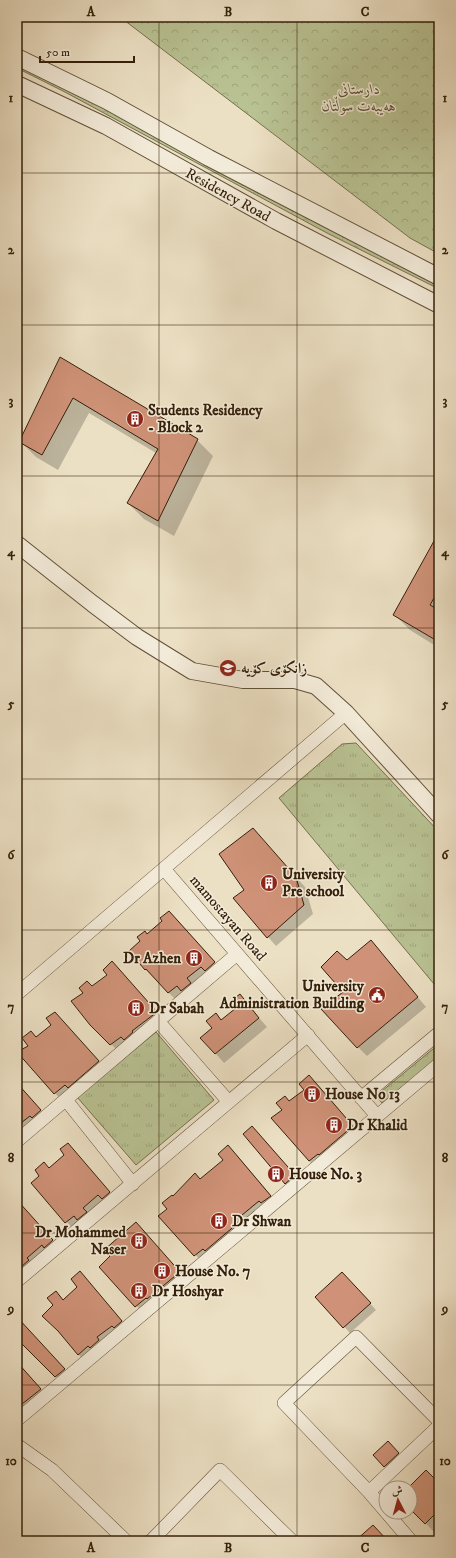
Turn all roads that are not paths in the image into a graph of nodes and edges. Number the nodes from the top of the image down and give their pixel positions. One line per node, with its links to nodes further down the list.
1 (17, 57): 3 (street, Residency Road)
2 (17, 84): 4 (street, Residency Road)
3 (439, 277)
4 (439, 305)
5 (17, 544): 6 (street)
6 (346, 713): 7 (street); 8 (street)
7 (439, 815)
8 (164, 869): 9 (street, mamostayan Road); 10 (street)
9 (237, 954): 11 (street); 13 (street, mamostayan Road)
10 (17, 994)
11 (158, 1021): 16 (street); 17 (street)
12 (439, 1033): 15 (street)
13 (308, 1035): 15 (street, mamostayan Road); 17 (street)
14 (439, 1064): 18 (street)
15 (361, 1098): 18 (street, mamostayan Road)
16 (66, 1100): 19 (street); 20 (street)
17 (229, 1102): 20 (street)
18 (377, 1116): 22 (street)
19 (17, 1141)
20 (133, 1184): 21 (street)
21 (17, 1281)
22 (17, 1420)
23 (439, 1421): 26 (street)
24 (439, 1426): 26 (street)
25 (17, 1445): 27 (street)
26 (369, 1492): 30 (street)
27 (126, 1541)
28 (151, 1541): 29 (street)
29 (292, 1541)
30 (411, 1541)

